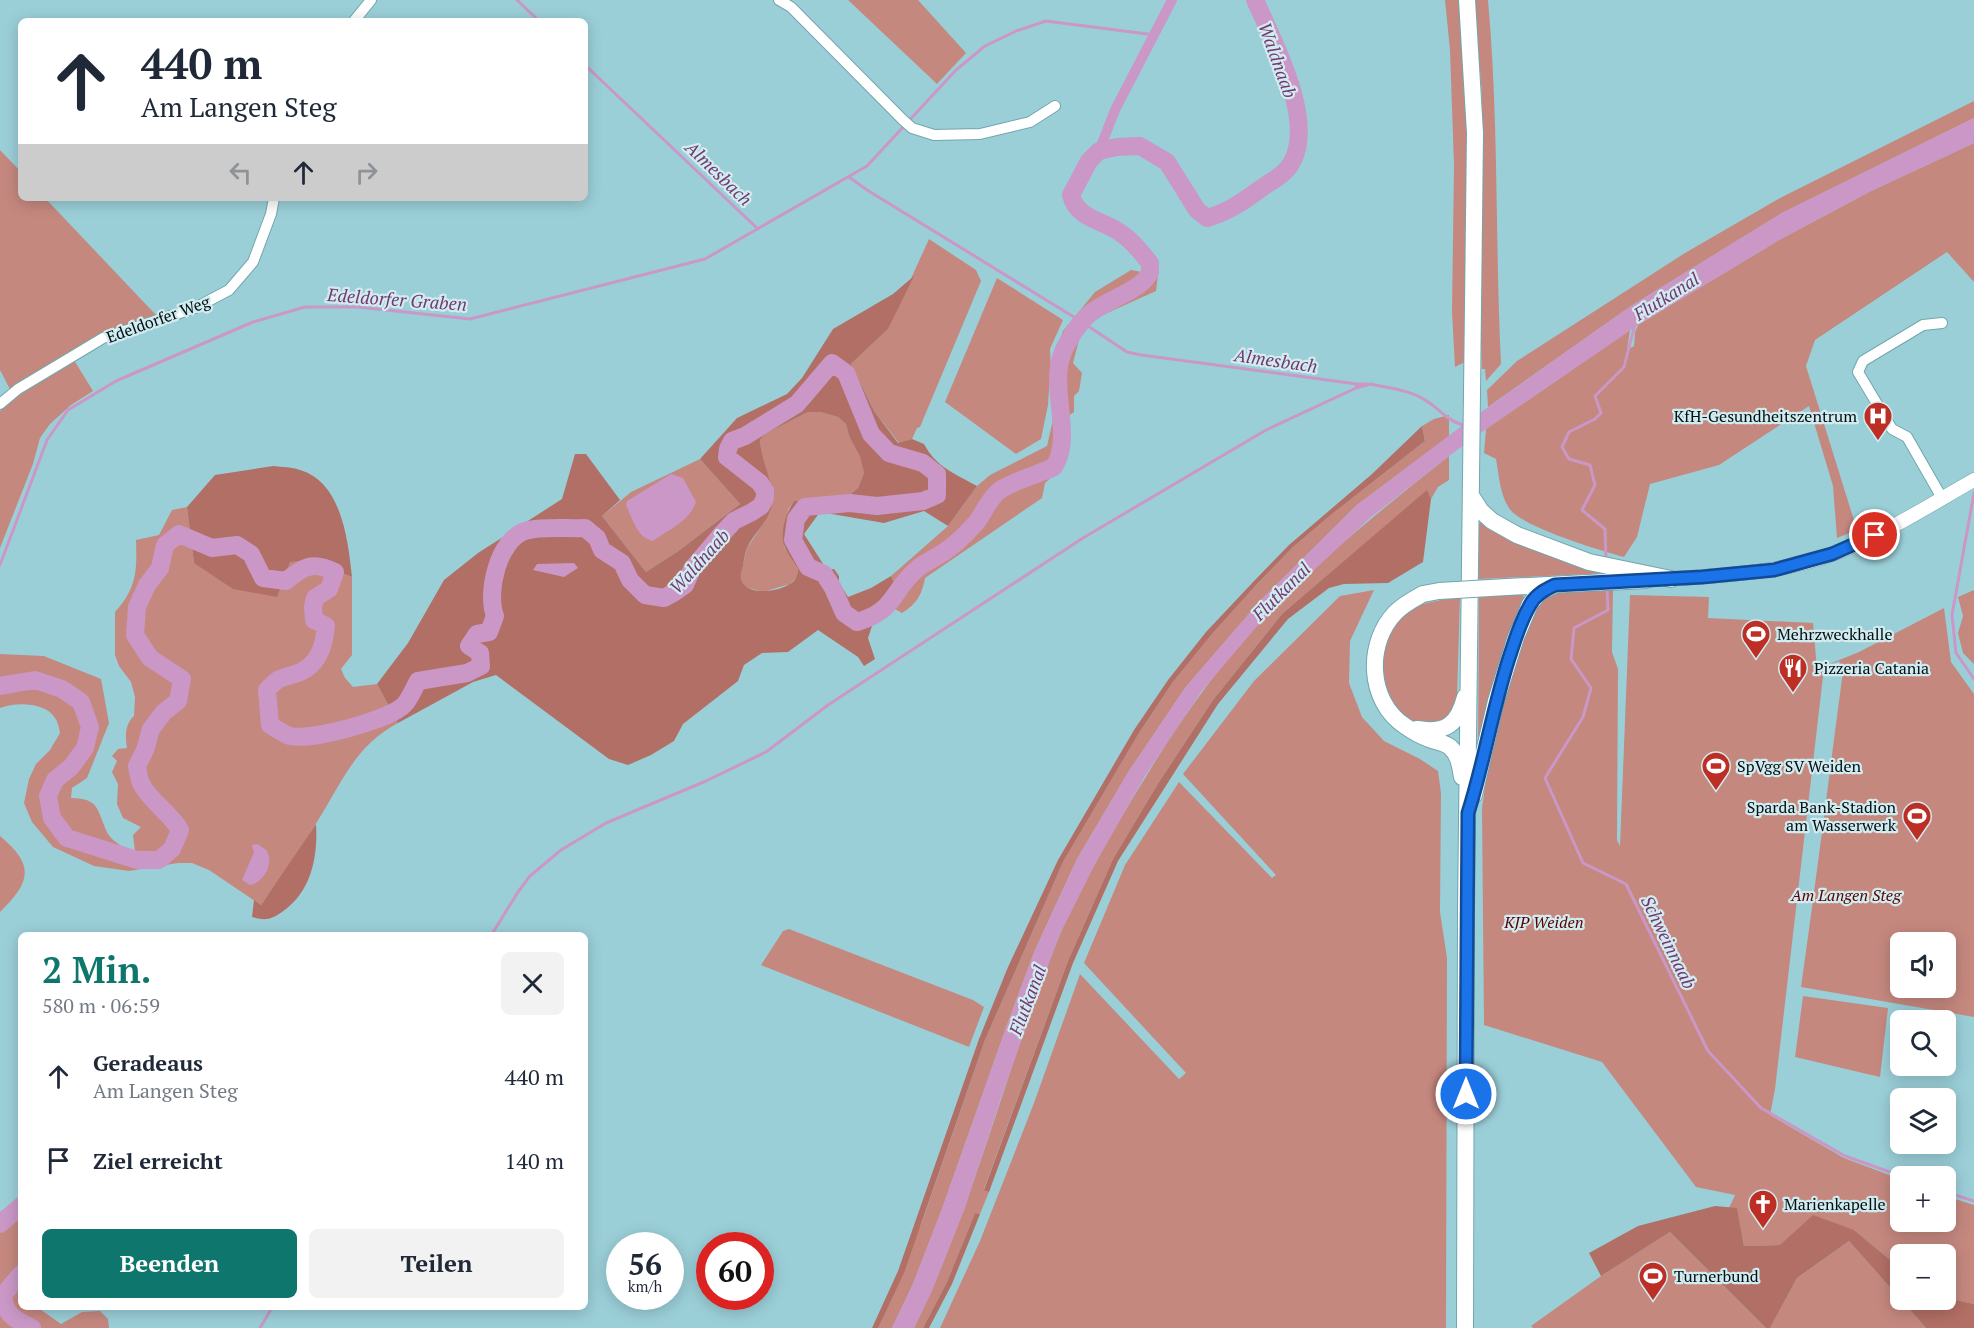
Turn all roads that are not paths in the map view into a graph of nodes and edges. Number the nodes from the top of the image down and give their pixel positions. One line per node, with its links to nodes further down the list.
1 (371, 0): 4 (street)
2 (780, 0): 5 (street)
3 (1467, 0): 10 (main road)
4 (356, 18)
5 (1054, 106)
6 (273, 201): 8 (street, Edeldorfer Weg)
7 (1942, 323): 11 (street)
8 (0, 404)
9 (1974, 480): 11 (street)
10 (1472, 497): 12 (main road); 15 (main road)
11 (1942, 498): 13 (street)
12 (1635, 576): 13 (main road); 14 (main road)
13 (1671, 579)
14 (1555, 585): 16 (main road, bridge); 17 (main road)
15 (1470, 669): 16 (main road); 17 (main road)
16 (1405, 726): 17 (main road)
17 (1468, 813): 18 (main road)
18 (1465, 1328)

